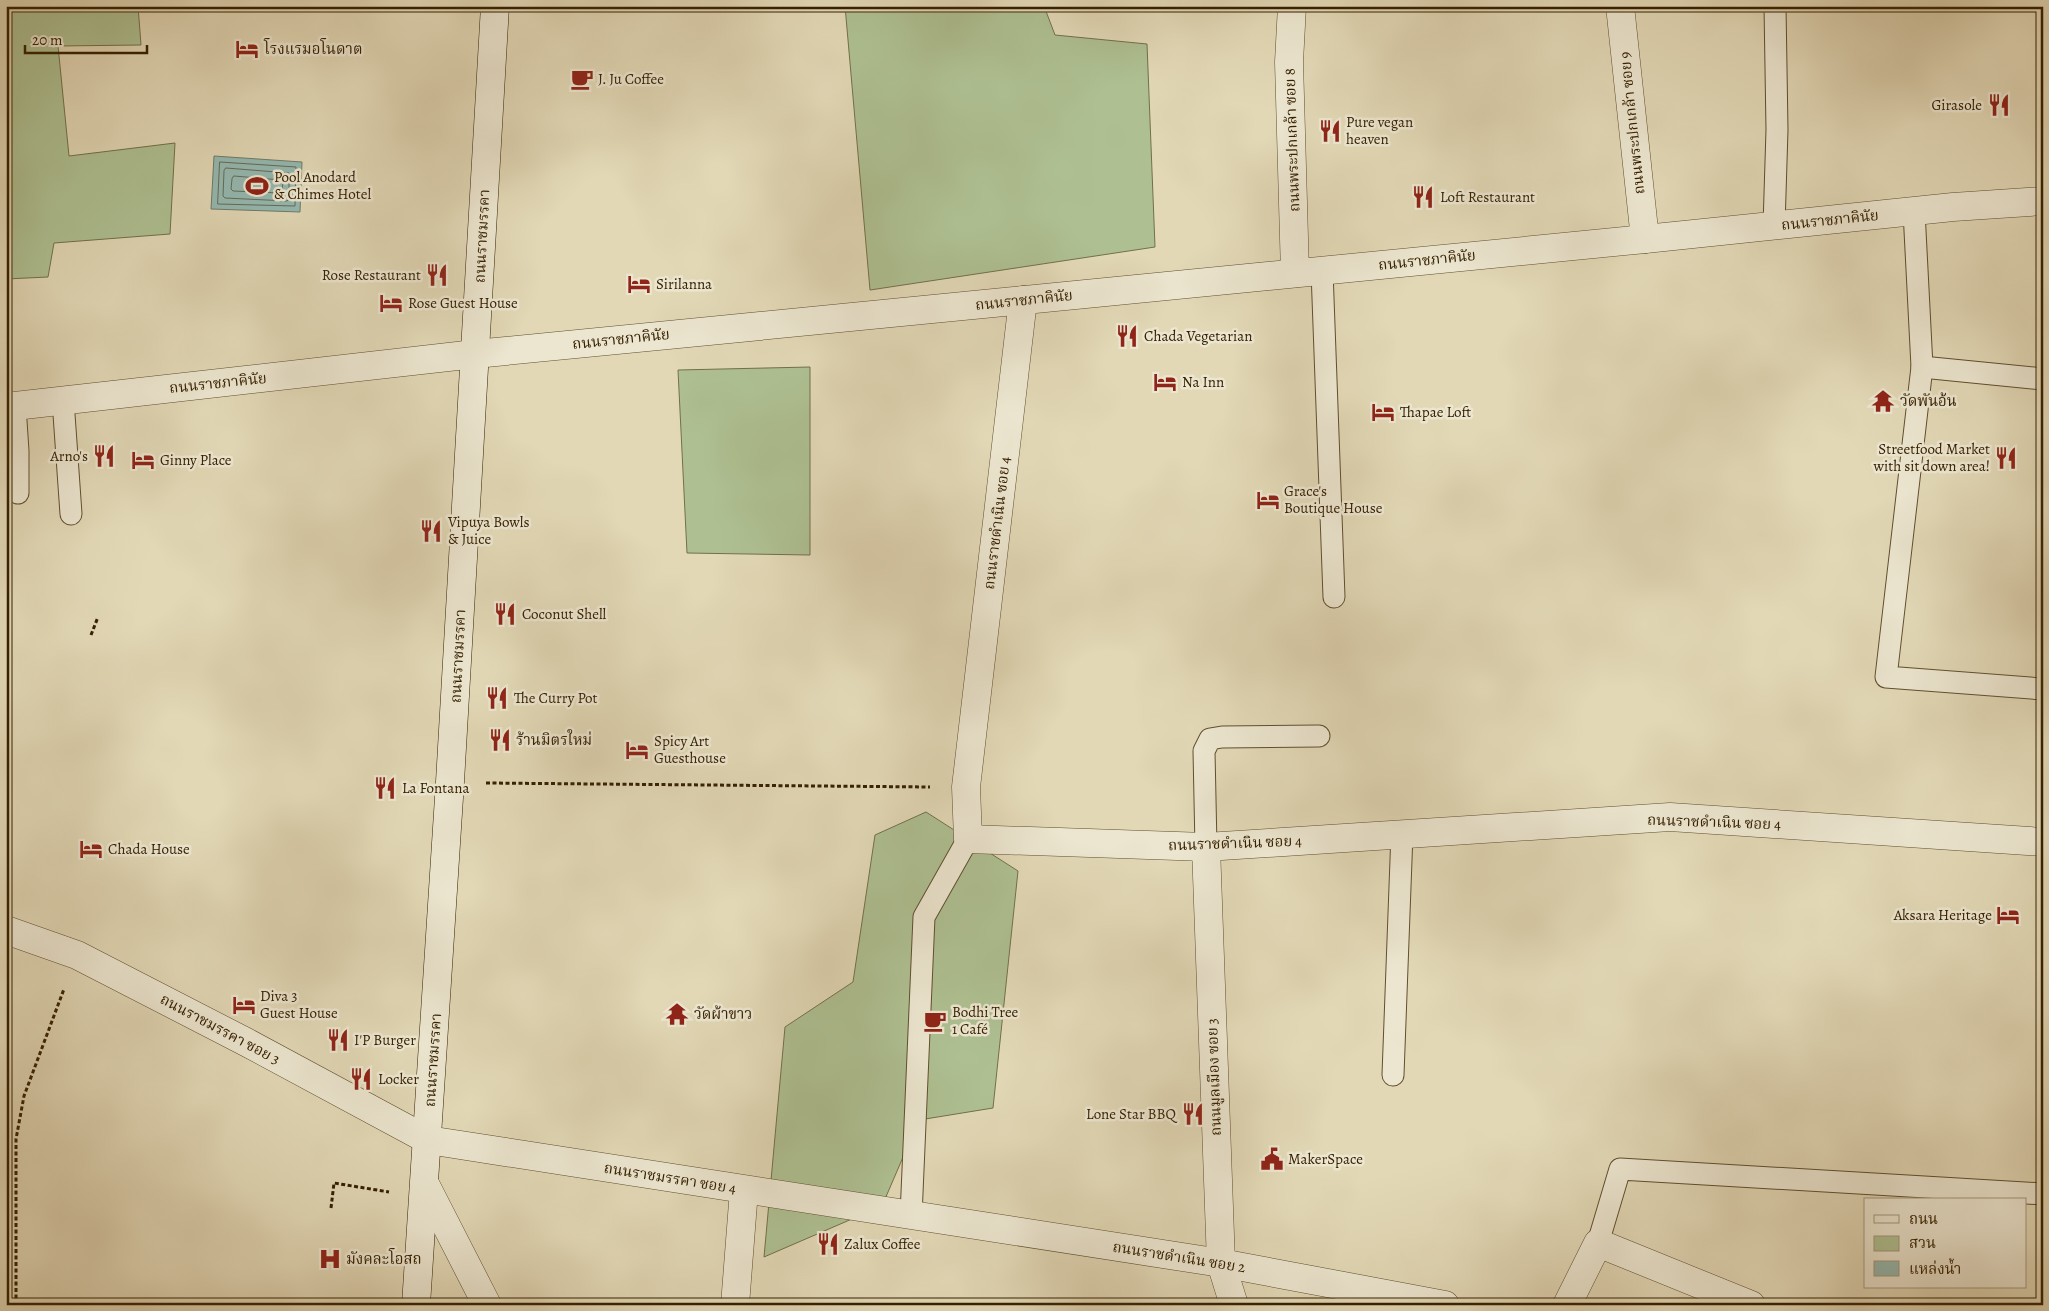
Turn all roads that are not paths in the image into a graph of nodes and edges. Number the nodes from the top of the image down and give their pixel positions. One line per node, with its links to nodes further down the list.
1 (495, 6): 12 (street, ถนนราชมรรคา)
2 (1292, 6): 10 (street, ถนนพระปกเกล้า ซอย 8)
3 (1620, 6): 8 (street, ถนนพระปกเกล้า ซอย 9)
4 (1776, 6): 7 (lane)
5 (2043, 201): 6 (street, ถนนราชภาคินัย)
6 (1914, 211): 7 (street, ถนนราชภาคินัย); 13 (lane)
7 (1774, 226): 8 (street, ถนนราชภาคินัย)
8 (1645, 240): 9 (street, ถนนราชภาคินัย)
9 (1322, 271): 10 (street, ถนนราชภาคินัย); 19 (lane)
10 (1295, 273): 11 (street, ถนนราชภาคินัย)
11 (1023, 300): 12 (street, ถนนราชภาคินัย); 23 (street, ถนนราชดำเนิน ซอย 4)
12 (475, 354): 15 (street, ถนนราชภาคินัย); 28 (street, ถนนราชมรรคา)
13 (1922, 366): 14 (lane); 20 (lane)
14 (2043, 380)
15 (63, 400): 16 (street, ถนนราชภาคินัย); 18 (lane)
16 (11, 406): 17 (lane)
17 (18, 494)
18 (71, 514)
19 (1334, 597)
20 (2043, 689)
21 (1319, 736): 25 (lane)
22 (1402, 833): 24 (street, ถนนราชดำเนิน ซอย 4); 25 (street, ถนนราชดำเนิน ซอย 4); 27 (lane)
23 (968, 839): 25 (street, ถนนราชดำเนิน ซอย 4); 32 (lane)
24 (2043, 842)
25 (1206, 847): 34 (street, ถนนมูลเมือง ซอย 3)
26 (6, 930): 28 (street, ถนนราชมรรคา ซอย 3)
27 (1393, 1075)
28 (428, 1140): 29 (street, ถนนราชมรรคา ซอย 4); 30 (street, ถนนราชมรรคา)
29 (744, 1190): 32 (street, ถนนราชมรรคา ซอย 4); 37 (street)
30 (425, 1191): 35 (street, ถนนราชมรรคา); 36 (street)
31 (2043, 1194): 33 (lane)
32 (912, 1216): 34 (street, ถนนราชดำเนิน ซอย 2)
33 (1598, 1243): 40 (street); 41 (street)
34 (1221, 1263): 38 (street, ถนนมูลเมือง ซอย 3); 39 (street, ถนนราชดำเนิน ซอย 2)
35 (416, 1305)
36 (487, 1305)
37 (735, 1305)
38 (1234, 1305)
39 (1446, 1305)
40 (1568, 1305)
41 (1751, 1305)

